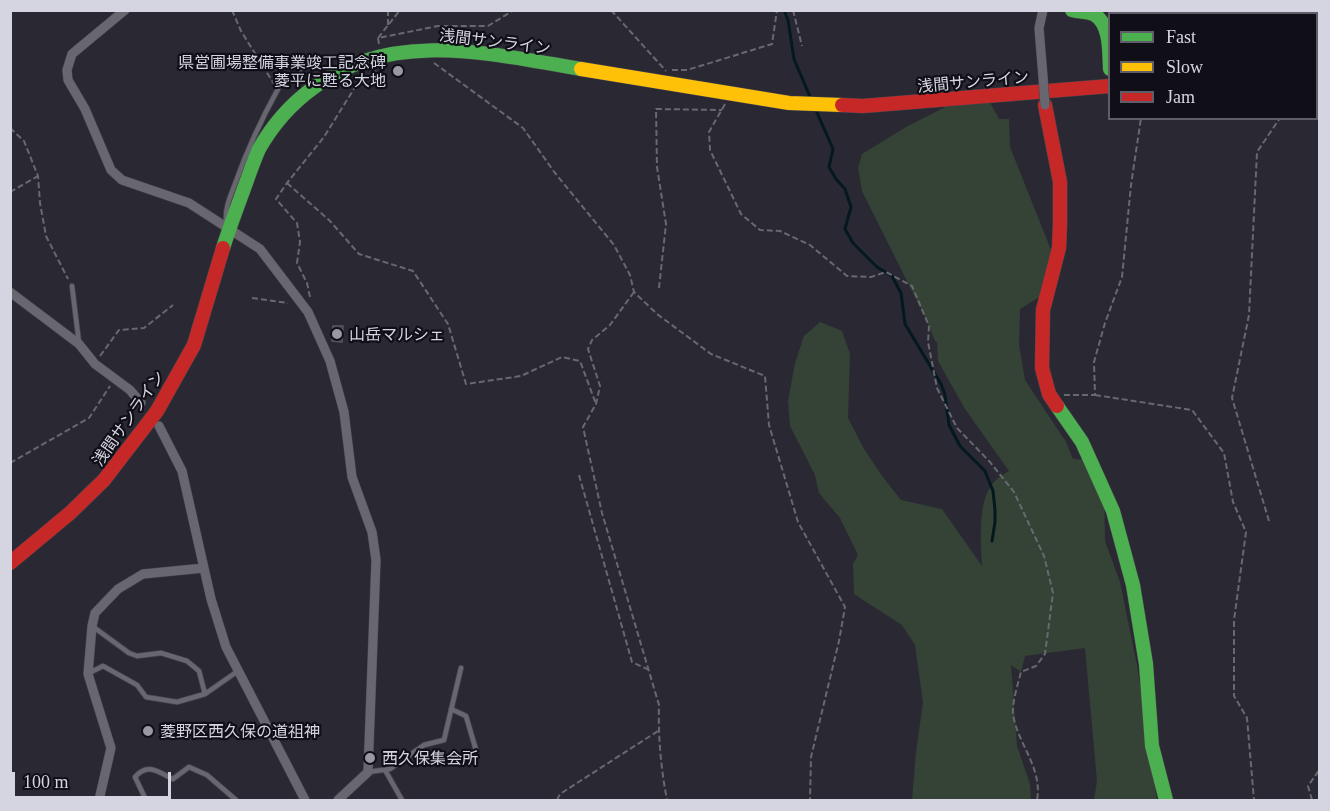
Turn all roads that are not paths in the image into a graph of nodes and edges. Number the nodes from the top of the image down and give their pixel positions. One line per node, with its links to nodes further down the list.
1 (125, 10): 8 (street)
2 (1043, 10): 7 (street, bridge)
3 (1072, 10): 4 (main road)
4 (1108, 55)
5 (1108, 86): 8 (main road, 浅間サンライン)
6 (278, 89): 8 (lane)
7 (1045, 105): 31 (main road)
8 (227, 227): 14 (main road, 浅間サンライン); 24 (street)
9 (72, 286): 11 (lane)
10 (10, 292): 11 (street)
11 (79, 344): 12 (street)
12 (141, 403)
13 (159, 426): 15 (street)
14 (10, 563)
15 (204, 568): 16 (street); 18 (street)
16 (92, 626): 19 (street); 20 (lane)
17 (461, 668): 21 (lane)
18 (238, 671): 20 (lane); 28 (street)
19 (88, 674): 20 (lane); 25 (street)
20 (205, 694)
21 (451, 709): 22 (lane); 23 (lane)
22 (476, 750)
23 (385, 770): 24 (lane); 30 (lane)
24 (368, 772): 29 (street)
25 (99, 801)
26 (146, 801): 27 (lane)
27 (236, 801)
28 (305, 801)
29 (338, 801)
30 (402, 801)
31 (1166, 801)

